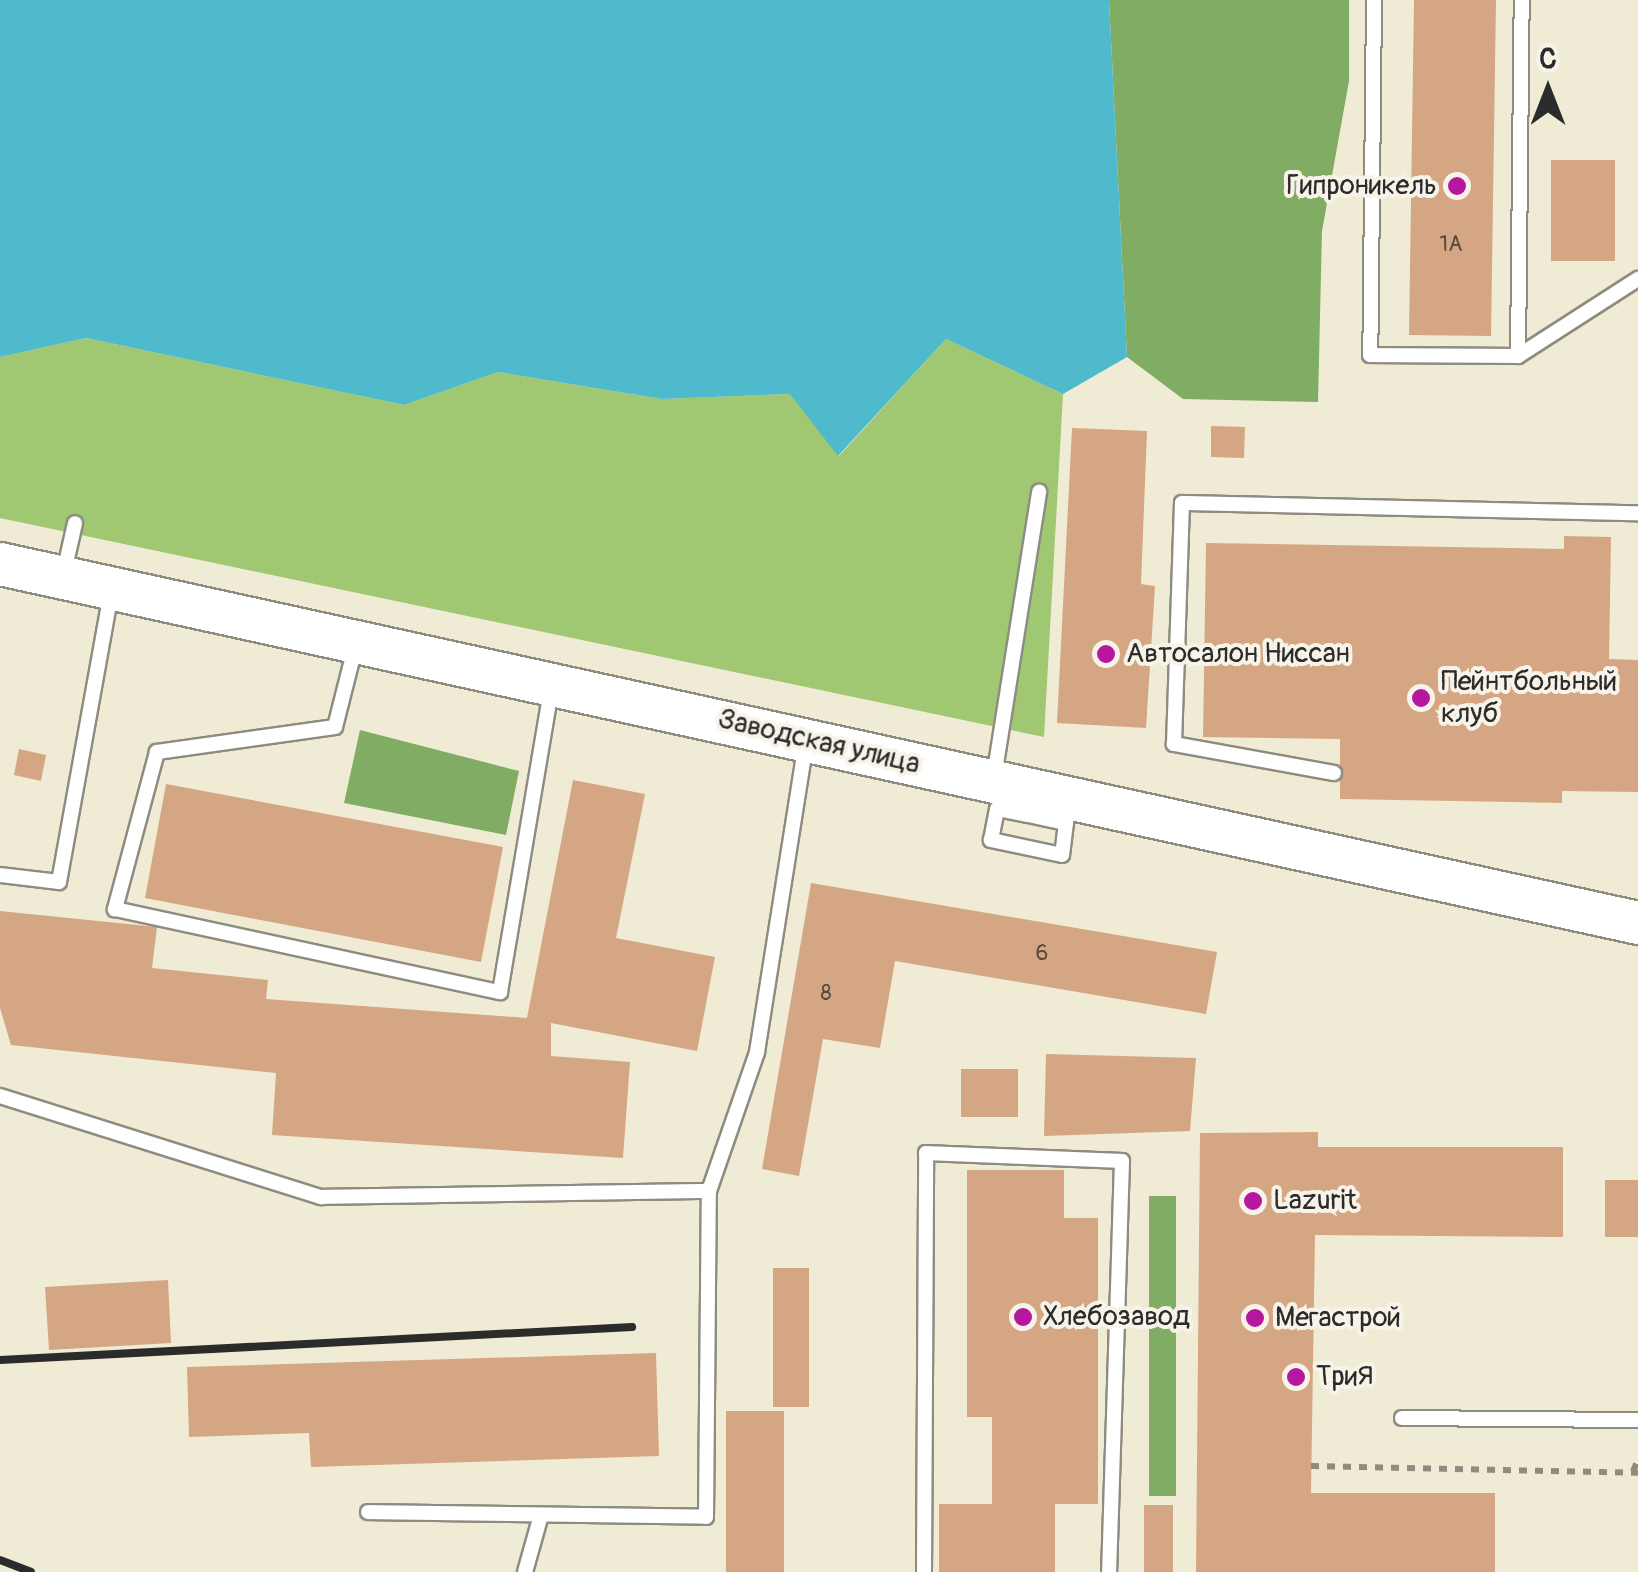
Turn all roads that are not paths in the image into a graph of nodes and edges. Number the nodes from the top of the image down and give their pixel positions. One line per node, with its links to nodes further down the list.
1 (1374, 0): 4 (lane)
2 (1522, 0): 4 (lane)
3 (1638, 279): 4 (lane)
4 (1518, 356)
5 (1038, 492): 15 (lane)
6 (1638, 513): 14 (lane)
7 (75, 523): 9 (lane)
8 (0, 564): 9 (main road, Заводская улица)
9 (63, 577): 10 (main road, Заводская улица)
10 (112, 587): 11 (main road, Заводская улица); 16 (lane)
11 (356, 641): 12 (main road, Заводская улица); 12 (lane)
12 (552, 686): 13 (main road, Заводская улица)
13 (808, 738): 15 (main road, Заводская улица); 19 (lane)
14 (1334, 772)
15 (1017, 795): 15 (lane); 17 (main road, Заводская улица)
16 (0, 875)
17 (1638, 923)
18 (0, 1096): 19 (lane)
19 (708, 1191): 23 (lane)
20 (1402, 1418): 21 (lane)
21 (1638, 1420)
22 (368, 1512): 23 (lane)
23 (541, 1515): 24 (lane)
24 (524, 1572)
25 (924, 1572): 26 (lane)
26 (1108, 1572)

